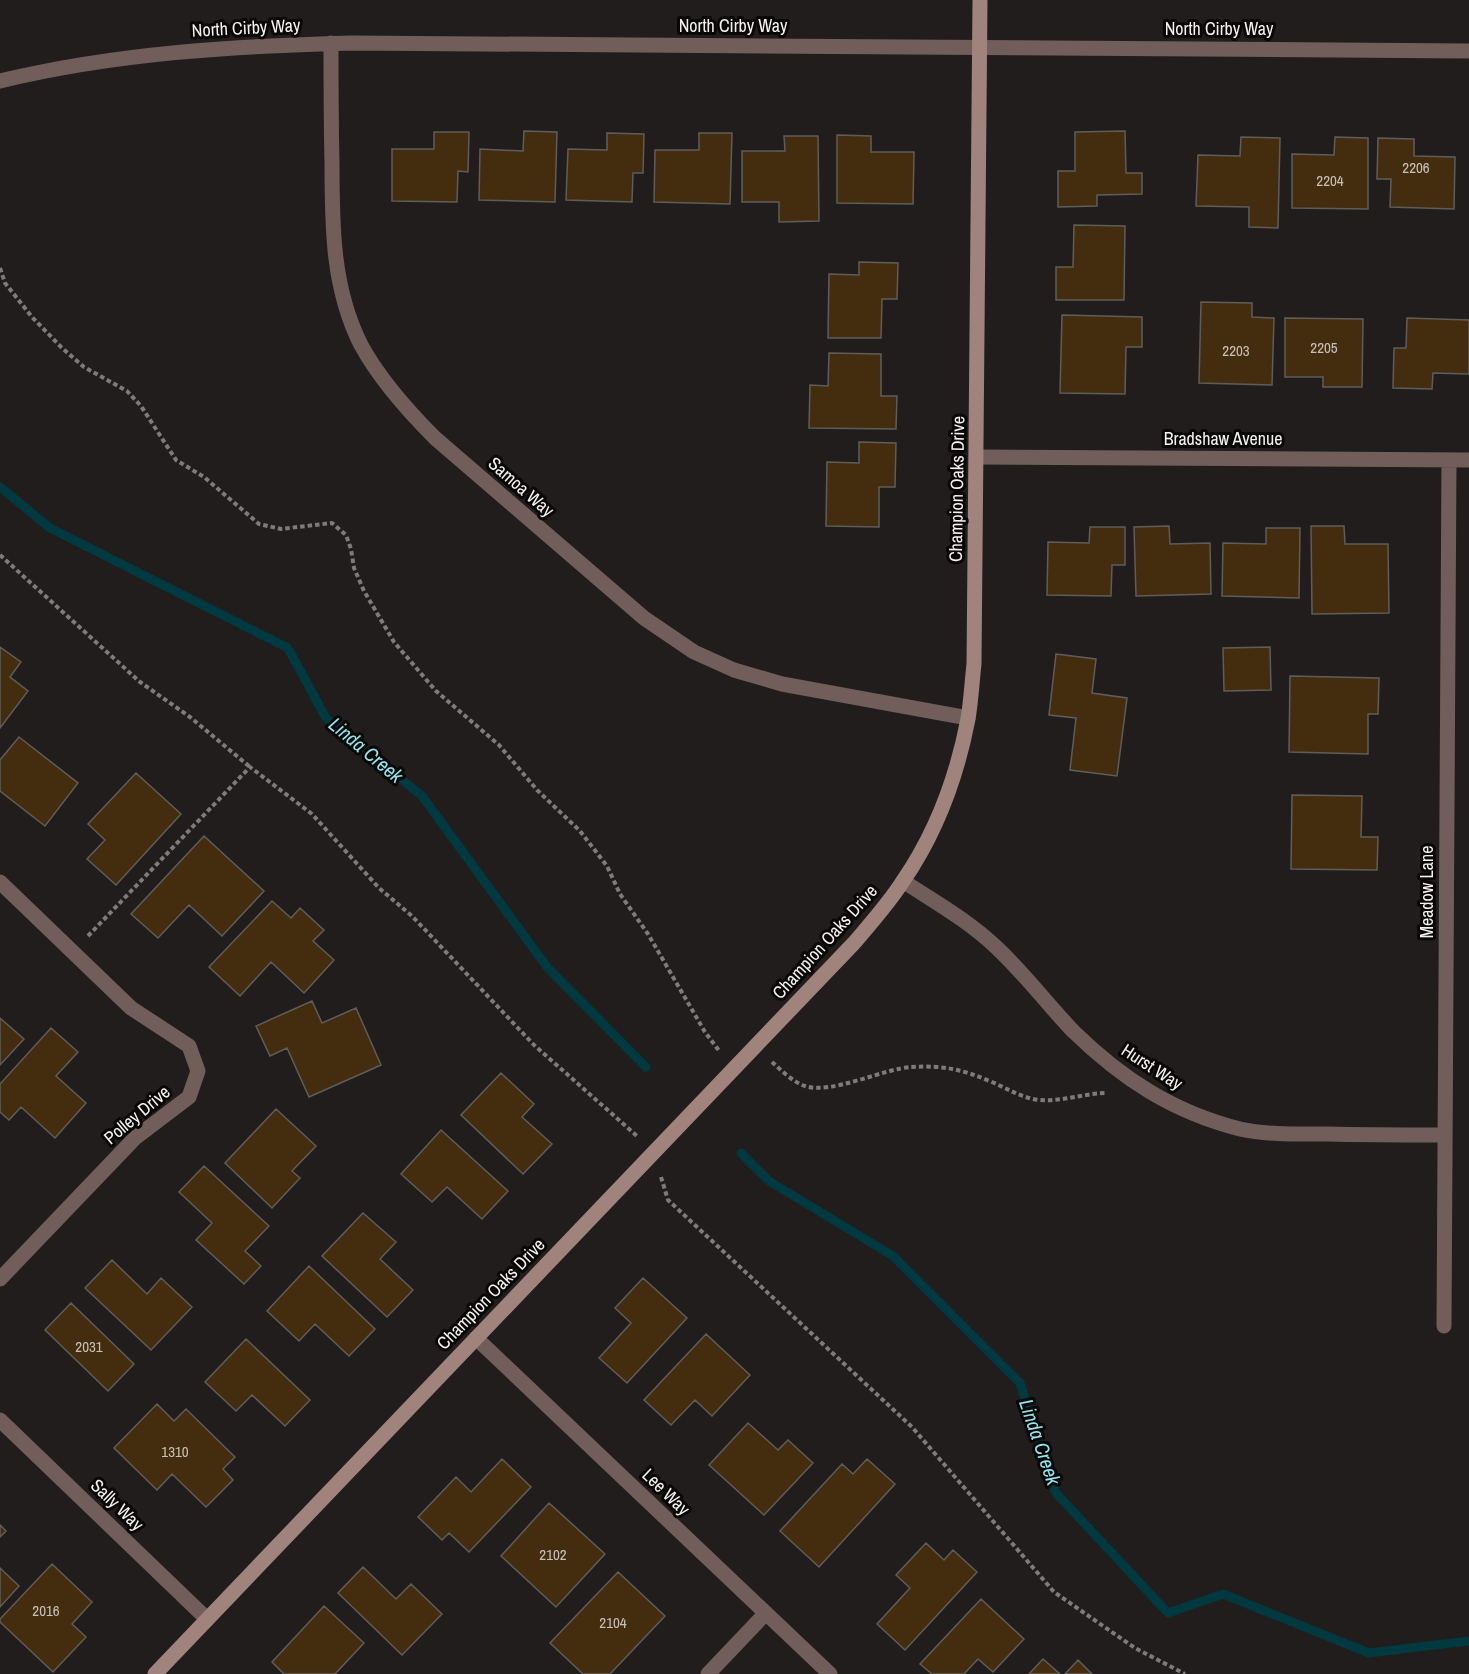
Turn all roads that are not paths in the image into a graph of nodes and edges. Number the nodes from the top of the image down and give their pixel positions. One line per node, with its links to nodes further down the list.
1 (980, 0): 3 (street, Champion Oaks Drive)
2 (331, 43): 3 (street, North Cirby Way); 5 (street, North Cirby Way); 9 (street, Samoa Way)
3 (980, 47): 4 (street, North Cirby Way); 6 (street, Champion Oaks Drive)
4 (1469, 51)
5 (0, 81)
6 (977, 457): 7 (street, Bradshaw Avenue); 9 (street, Champion Oaks Drive)
7 (1449, 460): 8 (street, Bradshaw Avenue); 12 (street, Meadow Lane)
8 (1469, 460)
9 (968, 718): 10 (street, Champion Oaks Drive)
10 (903, 881): 12 (street, Hurst Way); 15 (street, Champion Oaks Drive)
11 (0, 882): 13 (street, Polley Drive)
12 (1445, 1135): 14 (street, Meadow Lane)
13 (0, 1279)
14 (1444, 1326)
15 (476, 1338): 17 (street, Lee Way); 18 (street, Champion Oaks Drive)
16 (0, 1420): 18 (street, Sally Way)
17 (766, 1613): 20 (street); 21 (street, Lee Way)
18 (207, 1619): 19 (street, Champion Oaks Drive)
19 (155, 1674)
20 (708, 1674)
21 (830, 1674)

